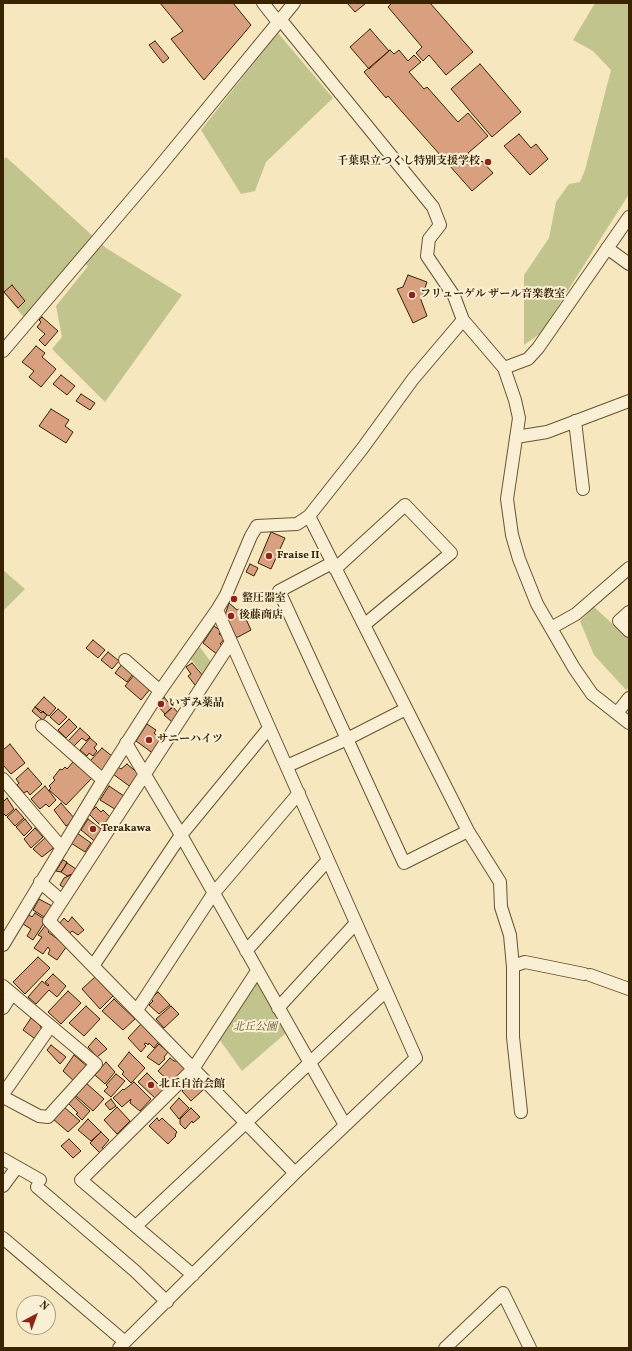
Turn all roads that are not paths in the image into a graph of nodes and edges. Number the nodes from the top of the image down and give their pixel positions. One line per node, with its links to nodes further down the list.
1 (263, 3): 3 (street)
2 (294, 3): 3 (street)
3 (279, 20): 7 (street); 8 (street)
4 (629, 217): 5 (street)
5 (607, 248): 6 (street); 9 (street)
6 (629, 264)
7 (463, 320): 9 (street); 14 (street)
8 (3, 352)
9 (504, 368): 12 (street)
10 (629, 401): 11 (street)
11 (575, 421): 12 (street); 13 (street)
12 (516, 437): 20 (street)
13 (583, 489)
14 (309, 516): 15 (street); 17 (street)
15 (334, 566): 19 (street); 19 (street); 31 (street)
16 (629, 568): 20 (street)
17 (217, 610): 22 (street); 24 (street)
18 (629, 612): 21 (street)
19 (364, 625): 26 (street)
20 (551, 628): 27 (street)
21 (629, 631)
22 (231, 642): 30 (street); 34 (street)
23 (125, 660): 24 (street)
24 (160, 691): 32 (street)
25 (629, 698): 27 (street)
26 (406, 709): 31 (street); 38 (street)
27 (617, 713): 28 (street)
28 (629, 723)
29 (42, 726): 36 (street)
30 (269, 728): 33 (street); 39 (street)
31 (347, 739): 33 (street); 38 (street)
32 (126, 743): 34 (street); 36 (street)
33 (287, 766): 37 (street)
34 (145, 775): 39 (street); 44 (street)
35 (3, 779): 40 (street)
36 (103, 780): 40 (street)
37 (299, 793): 41 (street); 43 (street)
38 (468, 831): 49 (street)
39 (181, 836): 43 (street); 48 (street)
40 (62, 848): 42 (street)
41 (328, 860): 45 (street); 47 (street)
42 (40, 882): 44 (street); 46 (street)
43 (213, 894): 47 (street); 56 (street)
44 (62, 901): 48 (street)
45 (356, 923): 53 (street); 55 (street)
46 (3, 945)
47 (246, 951): 50 (street)
48 (93, 966): 56 (street)
49 (513, 966): 51 (street); 61 (street)
50 (257, 971): 55 (street); 59 (street)
51 (629, 989)
52 (8, 990): 54 (street); 57 (street)
53 (386, 991): 58 (street); 63 (street)
54 (3, 1008)
55 (278, 1008): 58 (street)
56 (137, 1010): 59 (street)
57 (50, 1027): 60 (street); 60 (street)
58 (310, 1063): 62 (street); 63 (street)
59 (193, 1069): 62 (street); 68 (street)
60 (3, 1096)
61 (521, 1112)
62 (245, 1122): 66 (street); 68 (street)
63 (345, 1125): 66 (street)
64 (3, 1159): 65 (street)
65 (17, 1167): 67 (street); 71 (street)
66 (295, 1174): 70 (street)
67 (3, 1186)
68 (136, 1226): 70 (street)
69 (3, 1238): 72 (street)
70 (193, 1275): 71 (street)
71 (167, 1302): 72 (street)
72 (122, 1345)
73 (445, 1348): 74 (street)
74 (530, 1348)

